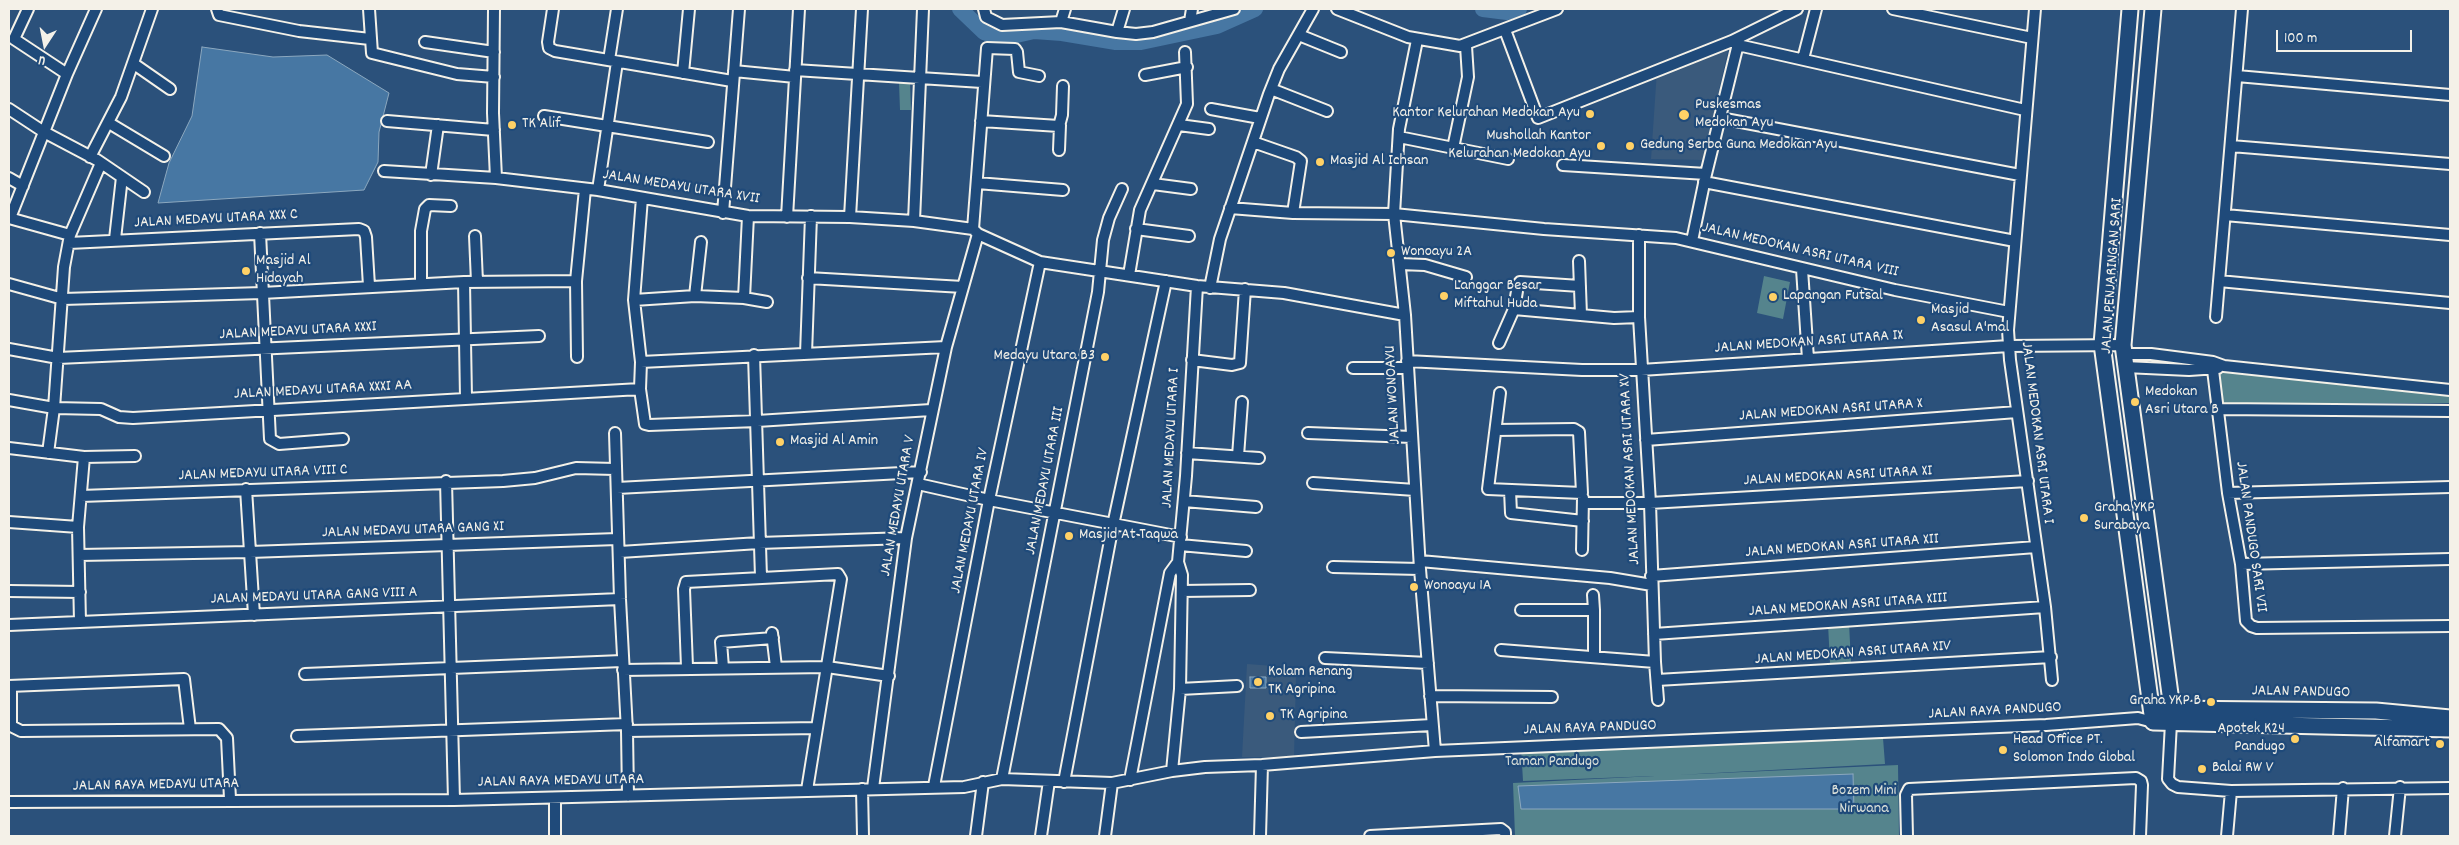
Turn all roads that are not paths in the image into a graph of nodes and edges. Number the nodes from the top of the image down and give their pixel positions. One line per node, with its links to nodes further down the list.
1 (28, 9): 34 (street)
2 (96, 9): 49 (street)
3 (152, 9): 46 (street)
4 (217, 9): 36 (street)
5 (369, 9): 36 (street)
6 (494, 9): 41 (street)
7 (553, 9): 45 (street)
8 (617, 9): 45 (street)
9 (689, 9): 48 (street)
10 (739, 9): 53 (street)
11 (799, 9): 50 (street)
12 (862, 9): 51 (street)
13 (923, 9): 57 (street)
14 (984, 9): 29 (street)
15 (1065, 9): 29 (street)
16 (1124, 9): 32 (street)
17 (1192, 9): 30 (street)
18 (1234, 9): 30 (street)
19 (1312, 9): 33 (street)
20 (1337, 9): 37 (street)
21 (1556, 9): 31 (street)
22 (1797, 9): 38 (street)
23 (1816, 9): 44 (street)
24 (1893, 9): 35 (street)
25 (2034, 9): 35 (street, JALAN MEDOKAN ASRI UTARA I)
26 (2130, 9): 170 (street, JALAN PENJARINGAN SARI)
27 (2153, 9): 177 (street, JALAN PENJARINGAN SARI)
28 (2242, 9): 55 (street)
29 (1061, 22): 32 (street)
30 (1190, 22): 32 (street)
31 (1505, 30): 38 (street); 40 (street)
32 (1117, 32)
33 (1299, 35): 43 (street); 61 (street)
34 (11, 37): 49 (street)
35 (2032, 38): 65 (street, JALAN MEDOKAN ASRI UTARA I)
36 (370, 39): 56 (street)
37 (1417, 40): 40 (street); 80 (street, JALAN WONOAYU)
38 (1737, 41): 44 (street); 69 (street)
39 (425, 42): 41 (street)
40 (1466, 46): 84 (street)
41 (494, 52): 56 (street)
42 (1185, 52): 47 (street)
43 (1342, 52)
44 (1803, 59): 65 (street)
45 (613, 61): 48 (street); 76 (street)
46 (134, 64): 60 (street); 72 (street)
47 (1187, 66): 52 (street); 75 (street)
48 (683, 73): 53 (street)
49 (67, 74): 79 (street)
50 (795, 74): 51 (street); 53 (street); 117 (street)
51 (859, 74): 57 (street); 118 (street)
52 (1145, 75)
53 (733, 76): 111 (street)
54 (1039, 76): 58 (street, JALAN MEDAYU UTARA V)
55 (2236, 76): 62 (street); 83 (street)
56 (494, 77): 78 (street)
57 (920, 78): 58 (street); 120 (street)
58 (982, 82): 70 (street, JALAN MEDAYU UTARA V)
59 (1063, 86): 74 (street)
60 (170, 89)
61 (1271, 89): 66 (street); 68 (street)
62 (2450, 95)
63 (9, 108): 79 (street)
64 (1211, 109): 68 (street)
65 (2025, 110): 94 (street, JALAN MEDOKAN ASRI UTARA I)
66 (1327, 111)
67 (544, 116): 76 (street)
68 (1260, 118): 82 (street)
69 (1720, 118): 94 (street); 98 (street)
70 (981, 121): 74 (street); 99 (street, JALAN MEDAYU UTARA V)
71 (387, 122): 73 (street)
72 (109, 123): 86 (street); 87 (street)
73 (438, 125): 78 (street); 93 (street)
74 (1060, 125): 85 (street)
75 (1179, 125): 77 (street); 100 (street)
76 (608, 126): 81 (street); 104 (street)
77 (1209, 129)
78 (494, 130): 97 (street)
79 (44, 132): 87 (street); 101 (street)
80 (1399, 137): 84 (street); 113 (street, JALAN WONOAYU)
81 (708, 142)
82 (1253, 142): 110 (street); 112 (street)
83 (2231, 146): 90 (street); 114 (street)
84 (1453, 148): 88 (street)
85 (1059, 150)
86 (164, 156)
87 (90, 157): 89 (street)
88 (1508, 159)
89 (101, 163): 95 (street); 128 (street)
90 (2450, 164)
91 (1563, 165): 98 (street)
92 (384, 171): 93 (street, JALAN MEDAYU UTARA XVII)
93 (431, 175): 97 (street, JALAN MEDAYU UTARA XVII)
94 (2020, 175): 131 (street, JALAN MEDOKAN ASRI UTARA I)
95 (122, 177): 107 (street); 129 (street)
96 (9, 178): 101 (street)
97 (496, 178): 102 (street, JALAN MEDAYU UTARA XVII)
98 (1705, 178): 130 (street); 131 (street)
99 (977, 183): 105 (street); 122 (street, JALAN MEDAYU UTARA V)
100 (1153, 184): 103 (street); 121 (street)
101 (23, 186): 119 (street)
102 (585, 189): 104 (street, JALAN MEDAYU UTARA XVII); 141 (street)
103 (1191, 189)
104 (598, 190): 108 (street, JALAN MEDAYU UTARA XVII)
105 (1063, 190)
106 (1122, 190): 137 (street, JALAN MEDAYU UTARA III)
107 (144, 192)
108 (642, 198): 111 (street, JALAN MEDAYU UTARA XVII); 158 (street)
109 (451, 206): 147 (street)
110 (1230, 208): 112 (street, JALAN MEDOKAN ASRI UTARA VIII); 152 (street)
111 (723, 212): 115 (street, JALAN MEDAYU UTARA XVII)
112 (1293, 213): 113 (street, JALAN MEDOKAN ASRI UTARA VIII)
113 (1394, 214): 127 (street, JALAN MEDOKAN ASRI UTARA VIII); 135 (street, JALAN WONOAYU)
114 (2225, 215): 124 (street); 143 (street)
115 (748, 216): 117 (street, JALAN MEDAYU UTARA XVII); 156 (street)
116 (811, 216): 117 (street, JALAN MEDAYU UTARA XVII); 118 (street, JALAN MEDAYU UTARA XVII); 140 (street)
117 (787, 217)
118 (850, 217): 120 (street, JALAN MEDAYU UTARA XVII)
119 (9, 218): 128 (street, JALAN MEDAYU UTARA XXX C)
120 (914, 221): 122 (street, JALAN MEDAYU UTARA XVII)
121 (1136, 229): 126 (street); 138 (street)
122 (976, 232): 134 (street, JALAN MEDAYU UTARA XVII); 151 (street, JALAN MEDAYU UTARA V)
123 (260, 233): 129 (street, JALAN MEDAYU UTARA XXX C); 148 (street, JALAN MEDAYU UTARA XXX C); 154 (street)
124 (2450, 235)
125 (475, 236): 145 (street)
126 (1189, 236)
127 (1639, 236): 130 (street, JALAN MEDOKAN ASRI UTARA VIII); 165 (street, JALAN MEDOKAN ASRI UTARA XV)
128 (70, 239): 129 (street, JALAN MEDAYU UTARA XXX C); 157 (street)
129 (115, 239)
130 (1692, 241): 136 (street, JALAN MEDOKAN ASRI UTARA VIII)
131 (2015, 241): 162 (street, JALAN MEDOKAN ASRI UTARA I)
132 (701, 242): 155 (street)
133 (1579, 261): 150 (street)
134 (1040, 262): 137 (street, JALAN MEDAYU UTARA XVII); 228 (street, JALAN MEDAYU UTARA IV)
135 (1400, 264): 139 (street); 163 (street, JALAN WONOAYU)
136 (1802, 269): 162 (street, JALAN MEDOKAN ASRI UTARA VIII); 180 (street)
137 (1101, 270): 138 (street, JALAN MEDAYU UTARA XVII); 232 (street, JALAN MEDAYU UTARA III)
138 (1129, 275): 142 (street, JALAN MEDAYU UTARA XVII)
139 (1466, 277)
140 (808, 278): 151 (street); 175 (street)
141 (576, 281): 145 (street); 178 (street)
142 (1166, 281): 149 (street, JALAN MEDAYU UTARA XVII); 235 (street)
143 (2219, 281): 160 (street); 166 (street)
144 (464, 282): 145 (street); 147 (street); 168 (street)
145 (477, 282)
146 (9, 284): 157 (street)
147 (421, 284): 148 (street)
148 (369, 286): 154 (street)
149 (1197, 286): 152 (street, JALAN MEDAYU UTARA XVII); 181 (street, JALAN MEDAYU UTARA I)
150 (1580, 286): 161 (street); 164 (street)
151 (963, 287): 172 (street, JALAN MEDAYU UTARA V)
152 (1210, 288): 153 (street, JALAN MEDAYU UTARA XVII)
153 (1245, 289): 163 (street, JALAN MEDAYU UTARA XVII); 181 (street)
154 (262, 293): 157 (street); 173 (street)
155 (695, 296): 156 (street); 158 (street)
156 (744, 298): 159 (street)
157 (63, 299): 179 (street)
158 (634, 300): 182 (street)
159 (767, 302)
160 (2450, 303)
161 (1514, 309): 164 (street); 169 (street)
162 (2009, 312): 171 (street, JALAN MEDOKAN ASRI UTARA I)
163 (1405, 315): 183 (street, JALAN WONOAYU)
164 (1581, 315): 165 (street)
165 (1639, 317): 186 (street, JALAN MEDOKAN ASRI UTARA XV)
166 (2216, 318)
167 (539, 336): 168 (street, JALAN MEDAYU UTARA XXXI)
168 (464, 339): 173 (street, JALAN MEDAYU UTARA XXXI); 190 (street)
169 (1499, 342)
170 (2102, 344): 171 (street, JALAN MEDOKAN ASRI UTARA IX); 177 (street, JALAN MEDOKAN ASRI UTARA IX); 293 (street, JALAN PENJARINGAN SARI)
171 (2009, 346): 180 (street, JALAN MEDOKAN ASRI UTARA IX); 198 (street, JALAN MEDOKAN ASRI UTARA I)
172 (946, 347): 175 (street); 196 (street, JALAN MEDAYU UTARA V)
173 (265, 348): 179 (street, JALAN MEDAYU UTARA XXXI); 195 (street)
174 (9, 349): 179 (street, JALAN MEDAYU UTARA XXXI)
175 (806, 354): 176 (street)
176 (754, 355): 182 (street); 199 (street)
177 (2124, 355): 184 (street, JALAN MEDOKAN ASRI UTARA IX); 292 (street, JALAN PENJARINGAN SARI)
178 (576, 357)
179 (58, 358): 193 (street)
180 (1808, 359): 186 (street, JALAN MEDOKAN ASRI UTARA IX)
181 (1192, 360): 208 (street, JALAN MEDAYU UTARA I)
182 (641, 362): 187 (street)
183 (1407, 364): 185 (street, JALAN MEDOKAN ASRI UTARA IX); 186 (street, JALAN MEDOKAN ASRI UTARA IX); 203 (street, JALAN WONOAYU)
184 (2213, 366): 188 (street); 194 (street, JALAN PANDUGO SARI VII)
185 (1352, 368)
186 (1641, 370): 205 (street, JALAN MEDOKAN ASRI UTARA XV)
187 (640, 389): 190 (street, JALAN MEDAYU UTARA XXXI AA); 199 (street)
188 (2450, 390)
189 (1500, 393): 200 (street)
190 (466, 398): 195 (street, JALAN MEDAYU UTARA XXXI AA)
191 (9, 400): 193 (street, JALAN MEDAYU UTARA XXXI AA)
192 (1242, 402): 210 (street)
193 (54, 408): 195 (street, JALAN MEDAYU UTARA XXXI AA); 207 (street)
194 (2218, 408): 197 (street); 225 (street, JALAN PANDUGO SARI VII)
195 (268, 409): 204 (street)
196 (931, 410): 199 (street); 214 (street, JALAN MEDAYU UTARA V)
197 (2450, 411)
198 (2017, 412): 205 (street, JALAN MEDOKAN ASRI UTARA X); 216 (street, JALAN MEDOKAN ASRI UTARA I)
199 (757, 421): 217 (street)
200 (1496, 430): 224 (street, JALAN MEDOKAN ASRI UTARA XI); 227 (street)
201 (615, 433): 213 (street)
202 (1308, 434): 203 (street)
203 (1412, 436): 223 (street, JALAN WONOAYU)
204 (343, 439)
205 (1646, 440): 230 (street, JALAN MEDOKAN ASRI UTARA XV)
206 (9, 448): 207 (street)
207 (48, 453): 211 (street)
208 (1187, 453): 210 (street); 229 (street, JALAN MEDAYU UTARA I)
209 (135, 456): 211 (street)
210 (1238, 456): 212 (street)
211 (84, 458): 226 (street)
212 (1259, 458)
213 (615, 469): 215 (street, JALAN MEDAYU UTARA VIII C); 221 (street)
214 (921, 472): 217 (street); 219 (street, JALAN MEDAYU UTARA V)
215 (446, 481): 222 (street, JALAN MEDAYU UTARA VIII C); 241 (street)
216 (2028, 481): 230 (street, JALAN MEDOKAN ASRI UTARA XI); 242 (street, JALAN MEDOKAN ASRI UTARA I)
217 (759, 482): 221 (street); 240 (street)
218 (1313, 483): 223 (street)
219 (918, 484): 228 (street); 238 (street, JALAN MEDAYU UTARA V)
220 (2450, 487): 225 (street)
221 (617, 488): 237 (street)
222 (246, 489): 226 (street, JALAN MEDAYU UTARA VIII C); 245 (street)
223 (1415, 490): 251 (street, JALAN WONOAYU)
224 (1510, 490): 227 (street, JALAN MEDOKAN ASRI UTARA XI); 233 (street)
225 (2228, 493): 250 (street, JALAN PANDUGO SARI VII)
226 (81, 496): 236 (street)
227 (1583, 498): 230 (street, JALAN MEDOKAN ASRI UTARA XI); 233 (street)
228 (989, 500): 232 (street); 312 (street, JALAN MEDAYU UTARA IV)
229 (1184, 501): 231 (street); 239 (street, JALAN MEDAYU UTARA I)
230 (1650, 503): 254 (street, JALAN MEDOKAN ASRI UTARA XV)
231 (1256, 507)
232 (1056, 512): 235 (street); 306 (street, JALAN MEDAYU UTARA III)
233 (1584, 520): 243 (street)
234 (9, 522): 236 (street)
235 (1113, 525): 239 (street); 310 (street)
236 (78, 527): 247 (street)
237 (617, 538): 241 (street, JALAN MEDAYU UTARA GANG XI); 246 (street)
238 (906, 538): 240 (street); 283 (street, JALAN MEDAYU UTARA V)
239 (1181, 541): 244 (street); 249 (street, JALAN MEDAYU UTARA I)
240 (759, 543): 246 (street); 253 (street)
241 (448, 545): 245 (street, JALAN MEDAYU UTARA GANG XI); 261 (street)
242 (2036, 548): 254 (street, JALAN MEDOKAN ASRI UTARA XII); 262 (street, JALAN MEDOKAN ASRI UTARA I)
243 (1582, 550)
244 (1246, 551)
245 (250, 552): 247 (street, JALAN MEDAYU UTARA GANG XI); 265 (street)
246 (620, 552): 260 (street)
247 (78, 555): 258 (street)
248 (2450, 558): 250 (street)
249 (1178, 562): 257 (street, JALAN MEDAYU UTARA I); 307 (street)
250 (2241, 564): 268 (street, JALAN PANDUGO SARI VII)
251 (1420, 565): 252 (street, JALAN MEDOKAN ASRI UTARA XII); 254 (street, JALAN MEDOKAN ASRI UTARA XII); 275 (street, JALAN WONOAYU)
252 (1333, 567)
253 (761, 577): 277 (street); 279 (street)
254 (1651, 581): 269 (street, JALAN MEDOKAN ASRI UTARA XV)
255 (1250, 590): 257 (street)
256 (9, 591): 258 (street)
257 (1182, 591): 288 (street, JALAN MEDAYU UTARA I)
258 (80, 592): 266 (street)
259 (1593, 595): 264 (street)
260 (620, 600): 261 (street, JALAN MEDAYU UTARA GANG VIII A); 276 (street)
261 (449, 606): 265 (street, JALAN MEDAYU UTARA GANG VIII A); 281 (street)
262 (2045, 607): 269 (street, JALAN MEDOKAN ASRI UTARA XIII); 272 (street, JALAN MEDOKAN ASRI UTARA I)
263 (1521, 610): 264 (street)
264 (1595, 612): 271 (street)
265 (254, 615): 266 (street, JALAN MEDAYU UTARA GANG VIII A)
266 (80, 622): 267 (street, JALAN MEDAYU UTARA GANG VIII A)
267 (9, 625)
268 (2450, 626)
269 (1654, 634): 274 (street, JALAN MEDOKAN ASRI UTARA XV)
270 (1501, 650): 271 (street)
271 (1594, 657): 274 (street)
272 (2051, 657): 284 (street, JALAN MEDOKAN ASRI UTARA XIV); 285 (street, JALAN MEDOKAN ASRI UTARA I)
273 (1325, 658): 275 (street)
274 (1654, 662): 284 (street, JALAN MEDOKAN ASRI UTARA XV)
275 (1428, 663): 289 (street, JALAN WONOAYU)
276 (623, 665): 277 (street); 281 (street); 296 (street)
277 (687, 667): 280 (street)
278 (776, 667): 279 (street); 280 (street); 280 (street)
279 (828, 667): 283 (street); 297 (street)
280 (723, 668)
281 (452, 669): 282 (street); 300 (street)
282 (306, 674)
283 (889, 676): 316 (street, JALAN MEDAYU UTARA V)
284 (1657, 680): 291 (street, JALAN MEDOKAN ASRI UTARA XV)
285 (2052, 680)
286 (10, 686): 299 (street); 299 (street)
287 (1237, 686): 288 (street)
288 (1180, 689): 305 (street, JALAN MEDAYU UTARA I)
289 (1430, 696): 290 (street); 295 (street, JALAN WONOAYU)
290 (1552, 697)
291 (1658, 700)
292 (2171, 716): 293 (street, JALAN PANDUGO); 294 (street, JALAN PANDUGO); 298 (street, JALAN PANDUGO); 318 (street)
293 (2148, 717): 303 (street, JALAN RAYA PANDUGO)
294 (2450, 718)
295 (1432, 725): 301 (street); 303 (street, JALAN WONOAYU)
296 (627, 728): 297 (street); 300 (street); 319 (street)
297 (817, 728): 317 (street)
298 (2450, 729)
299 (190, 730): 321 (street)
300 (454, 730): 302 (street); 322 (street)
301 (1301, 732)
302 (297, 736)
303 (1435, 751): 304 (street, JALAN RAYA PANDUGO)
304 (1262, 765): 305 (street, JALAN RAYA PANDUGO); 331 (street)
305 (1172, 771): 307 (street, JALAN RAYA PANDUGO)
306 (1002, 779): 308 (street, JALAN RAYA MEDAYU UTARA); 309 (street, JALAN RAYA MEDAYU UTARA)
307 (1130, 780): 311 (street, JALAN RAYA PANDUGO)
308 (1049, 781): 310 (street, JALAN RAYA MEDAYU UTARA); 329 (street)
309 (983, 782): 312 (street, JALAN RAYA MEDAYU UTARA); 328 (street)
310 (1064, 782): 311 (street, JALAN RAYA MEDAYU UTARA)
311 (1112, 783): 330 (street)
312 (934, 786): 316 (street, JALAN RAYA MEDAYU UTARA)
313 (2400, 787): 314 (street); 315 (street); 337 (street)
314 (2343, 788): 318 (street); 336 (street)
315 (2450, 788)
316 (868, 789): 317 (street, JALAN RAYA MEDAYU UTARA); 327 (street, JALAN MEDAYU UTARA V)
317 (807, 790): 319 (street, JALAN RAYA MEDAYU UTARA)
318 (2231, 791): 335 (street)
319 (628, 796): 320 (street, JALAN RAYA MEDAYU UTARA)
320 (555, 798): 322 (street, JALAN RAYA MEDAYU UTARA); 326 (street)
321 (230, 799): 322 (street, JALAN RAYA MEDAYU UTARA); 323 (street, JALAN RAYA MEDAYU UTARA)
322 (454, 800)
323 (9, 802)
324 (1446, 834): 325 (street); 332 (street)
325 (1505, 834)
326 (555, 836)
327 (863, 836)
328 (976, 836)
329 (1041, 836)
330 (1105, 836)
331 (1260, 836)
332 (1370, 836)
333 (1906, 836): 334 (street)
334 (2140, 836)
335 (2227, 836)
336 (2339, 836)
337 (2395, 836)

